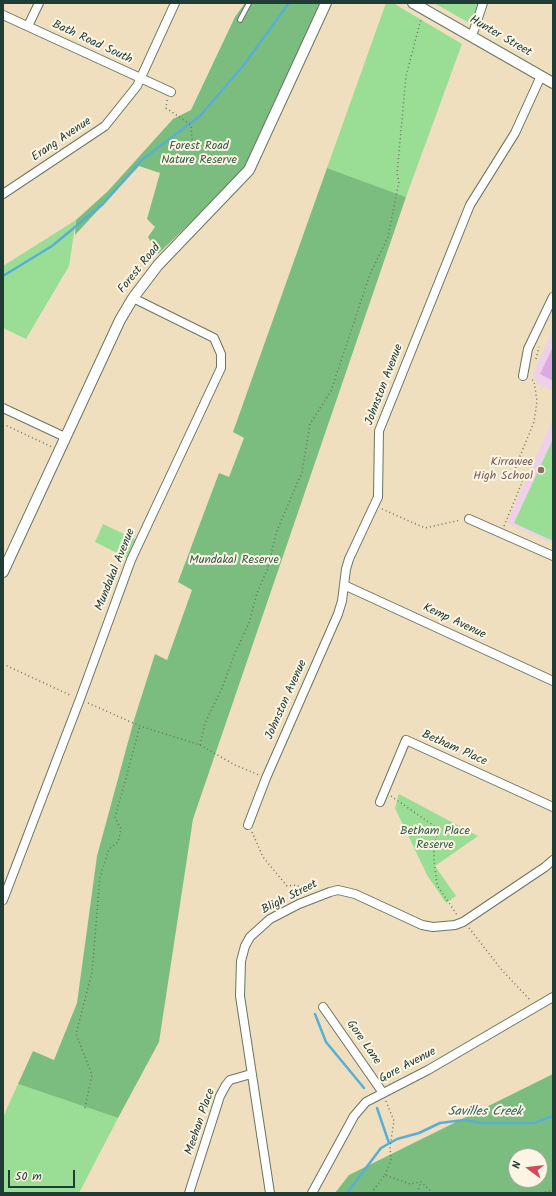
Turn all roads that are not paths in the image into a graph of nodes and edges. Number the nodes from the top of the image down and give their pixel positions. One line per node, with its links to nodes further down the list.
1 (38, 3): 9 (street)
2 (174, 3): 12 (street, Erang Avenue)
3 (249, 3): 8 (lane)
4 (326, 3): 17 (street, Forest Road)
5 (413, 3): 10 (street, Hunter Street)
6 (483, 3): 10 (street)
7 (3, 15): 9 (street, Bath Road South)
8 (240, 20)
9 (28, 26): 12 (street, Bath Road South)
10 (472, 36): 11 (street, Hunter Street)
11 (541, 76): 13 (street, Hunter Street); 24 (street, Johnston Avenue)
12 (141, 79): 14 (street, Bath Road South); 15 (street, Erang Avenue)
13 (553, 82)
14 (171, 92)
15 (3, 194)
16 (553, 297): 18 (street)
17 (133, 298): 20 (street, Forest Road); 30 (street, Mundakal Avenue)
18 (523, 376)
19 (3, 408): 20 (street)
20 (66, 437): 23 (street, Forest Road)
21 (469, 519): 22 (street)
22 (553, 556)
23 (3, 572)
24 (344, 585): 25 (street, Kemp Avenue); 28 (street, Johnston Avenue)
25 (553, 681)
26 (380, 802): 27 (street, Betham Place)
27 (553, 807)
28 (248, 825)
29 (553, 860): 33 (street, Bligh Street)
30 (3, 900)
31 (553, 997): 34 (street, Gore Avenue)
32 (323, 1007): 34 (street, Gore Lane)
33 (251, 1074): 35 (street, Meehan Place); 36 (street, Bligh Street)
34 (383, 1094): 37 (street, Gore Avenue)
35 (189, 1193)
36 (270, 1193)
37 (312, 1193)

